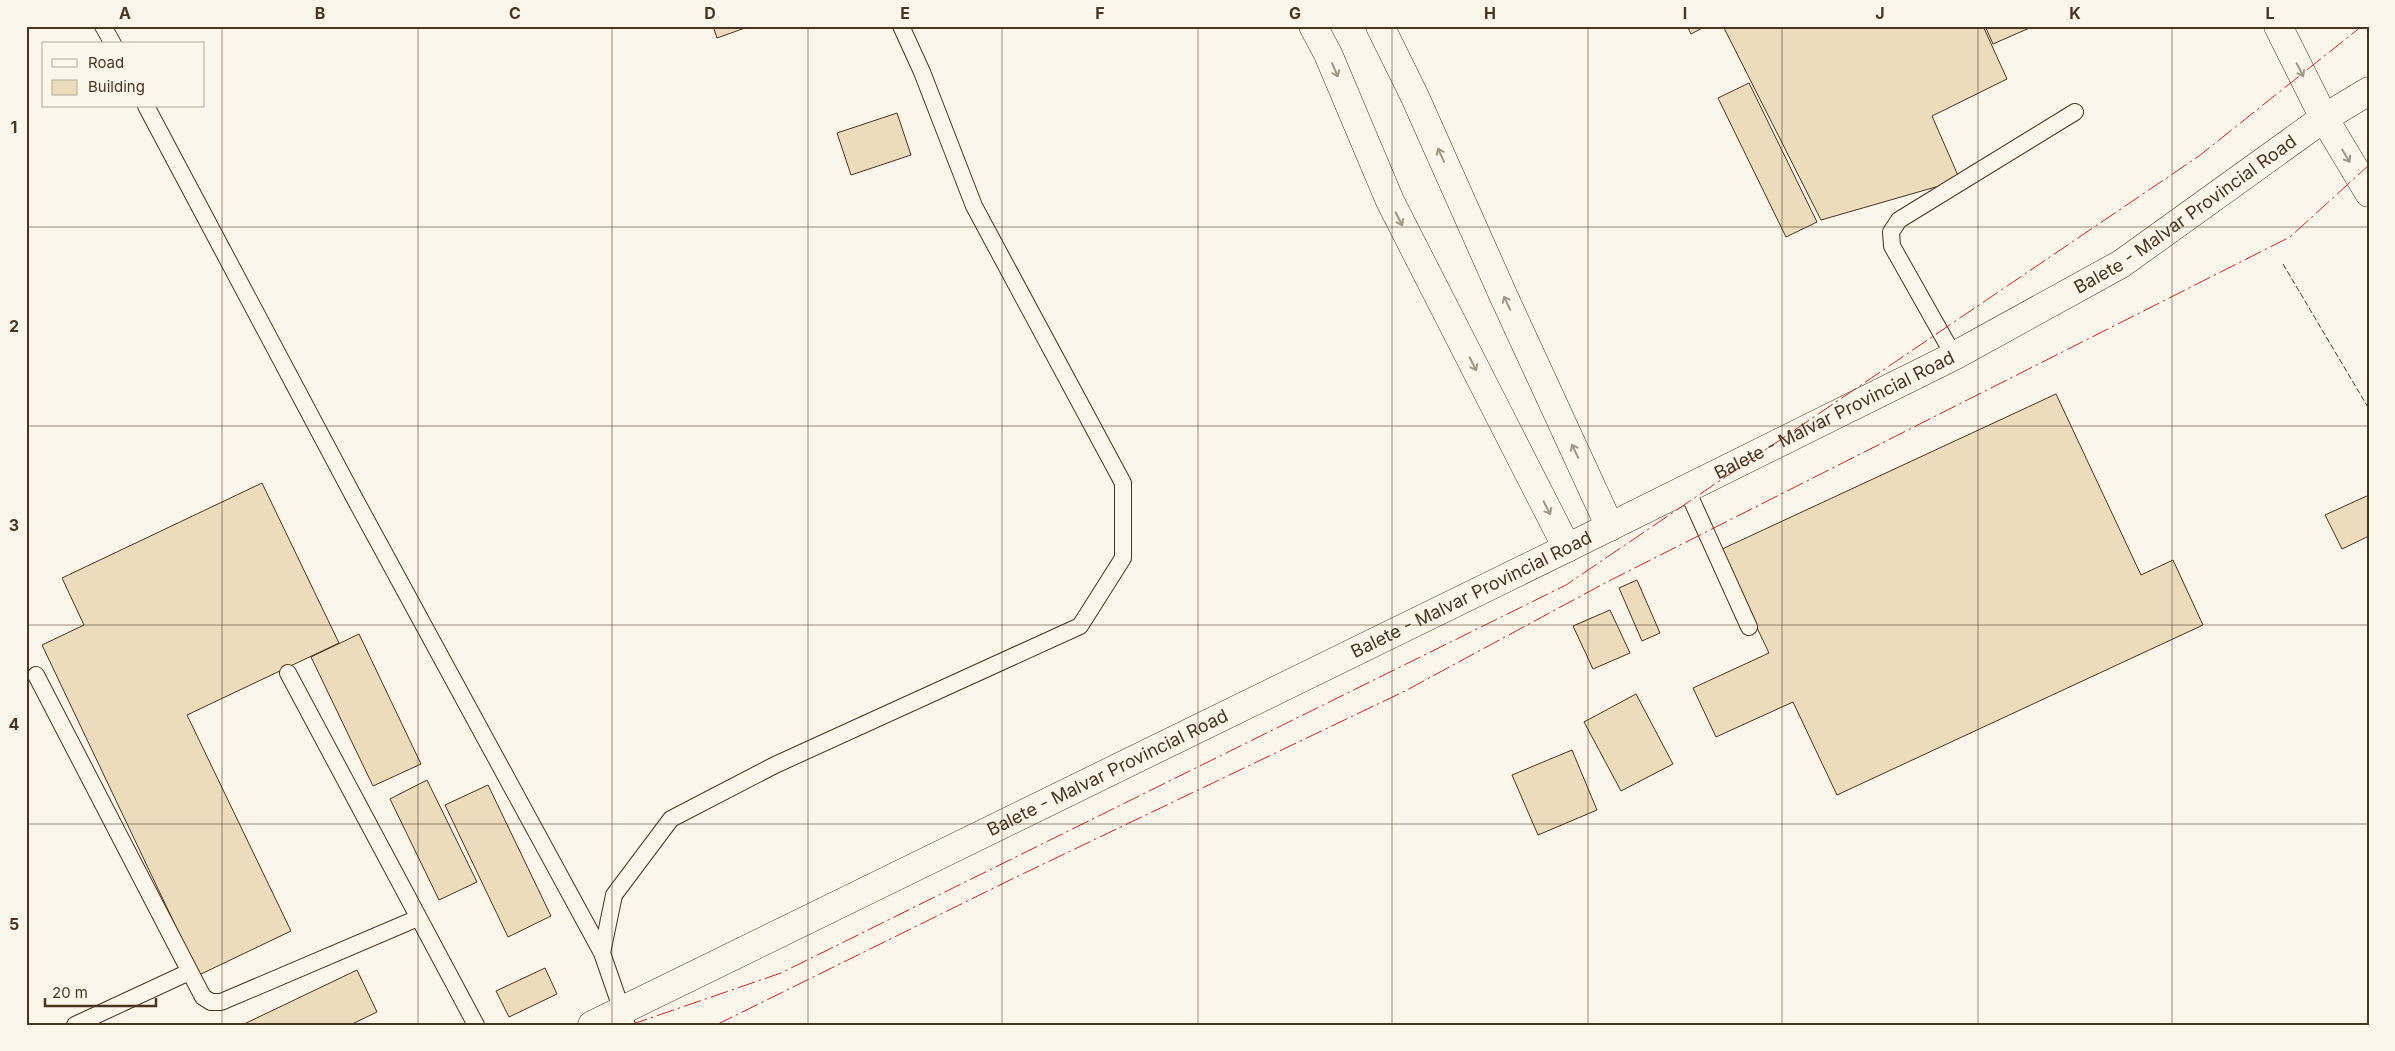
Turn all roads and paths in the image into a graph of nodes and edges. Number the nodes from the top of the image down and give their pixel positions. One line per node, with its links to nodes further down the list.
1 (103, 26): 6 (lane)
2 (901, 26): 20 (lane)
3 (1313, 26): 15 (main road, one-way to 15)
4 (1380, 26): 14 (main road, one-way to 4)
5 (2278, 26): 10 (main road, one-way to 10)
6 (112, 42)
7 (2369, 91): 10 (main road, Balete - Malvar Provincial Road)
8 (147, 108): 20 (lane)
9 (2075, 112): 12 (lane)
10 (2324, 118): 11 (main road, one-way to 11); 12 (main road, Balete - Malvar Provincial Road)
11 (2369, 193)
12 (1954, 356): 13 (main road, Balete - Malvar Provincial Road)
13 (1687, 490): 14 (main road, Balete - Malvar Provincial Road); 16 (lane)
14 (1610, 527): 15 (main road, Balete - Malvar Provincial Road)
15 (1567, 548): 22 (main road, Balete - Malvar Provincial Road)
16 (1749, 627)
17 (288, 674): 19 (lane)
18 (36, 675): 21 (lane)
19 (418, 918): 21 (lane); 24 (lane)
20 (602, 953): 22 (lane)
21 (189, 972): 23 (lane)
22 (624, 1018): 25 (main road, Balete - Malvar Provincial Road)
23 (75, 1025)
24 (476, 1025)
25 (592, 1025)

